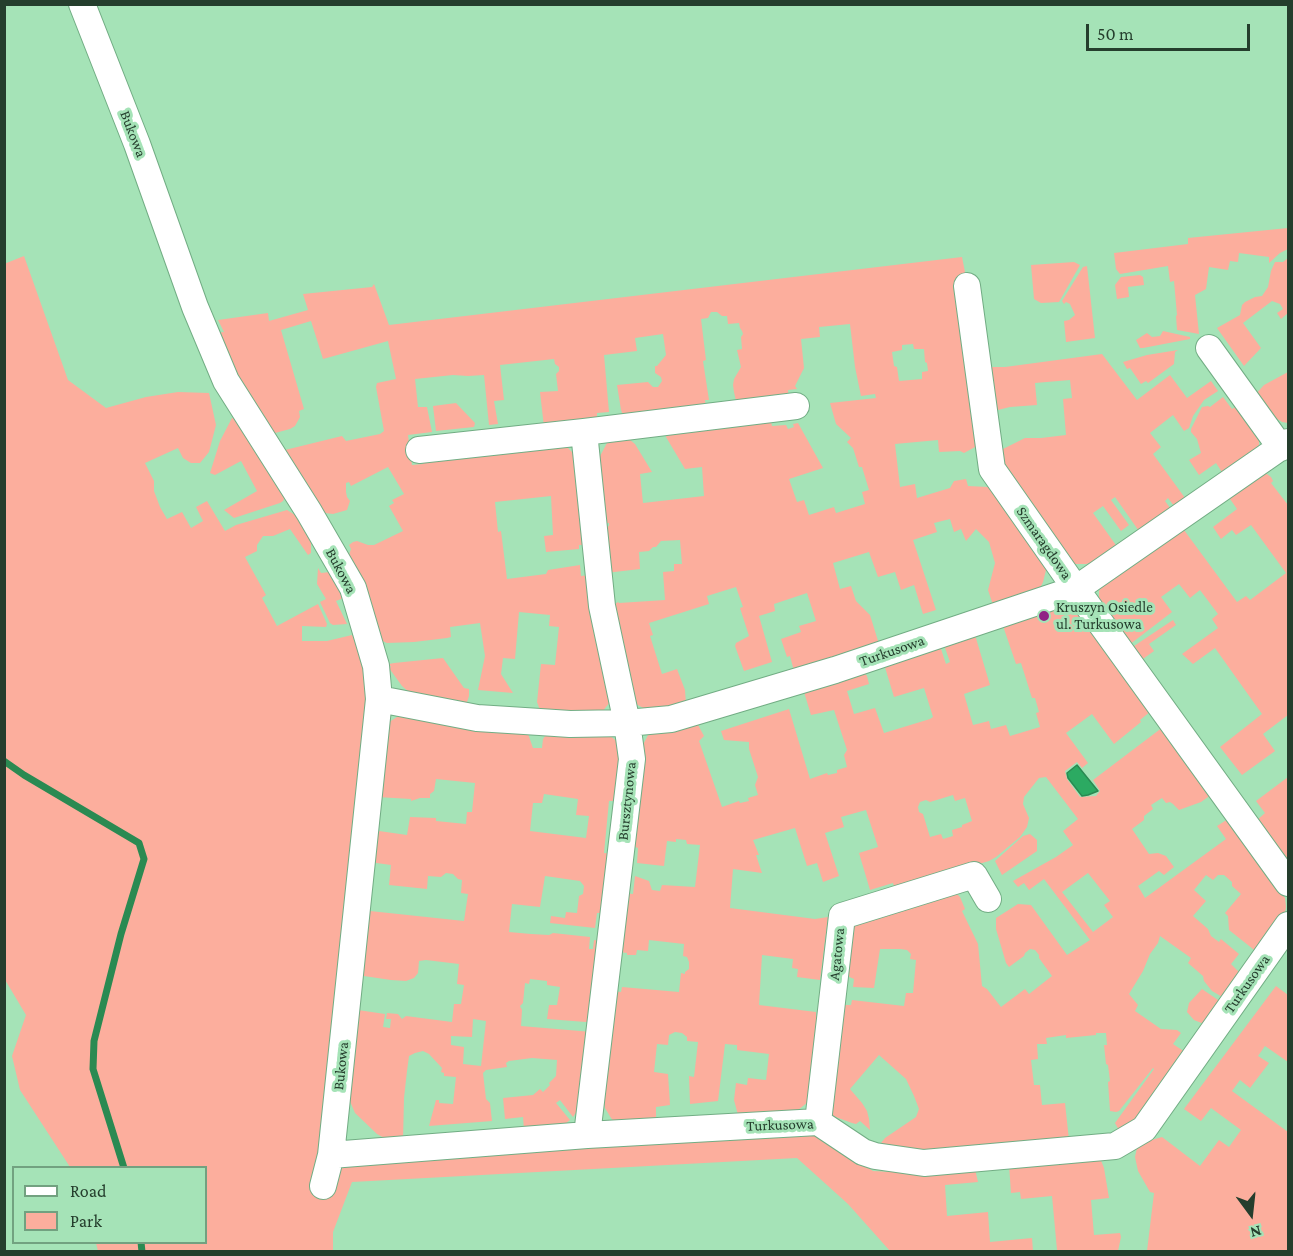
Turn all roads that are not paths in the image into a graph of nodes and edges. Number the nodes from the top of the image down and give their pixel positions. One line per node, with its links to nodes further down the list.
1 (82, 4): 9 (street, Bukowa)
2 (967, 286): 8 (street, Szmaragdowa)
3 (1209, 348): 6 (street)
4 (796, 406): 5 (street)
5 (584, 432): 7 (street); 10 (street, Bursztynowa)
6 (1285, 445): 8 (street, Turkusowa)
7 (419, 450)
8 (1076, 589): 10 (street, Turkusowa); 11 (street, Szmaragdowa)
9 (379, 699): 10 (street, Turkusowa); 16 (street, Bukowa)
10 (627, 723): 15 (street, Bursztynowa)
11 (1288, 884)
12 (988, 899): 14 (street, Agatowa)
13 (1288, 925): 14 (street, Turkusowa)
14 (818, 1122): 15 (street, Turkusowa)
15 (587, 1135): 16 (street, Turkusowa)
16 (332, 1155): 17 (street, Bukowa)
17 (323, 1186)

